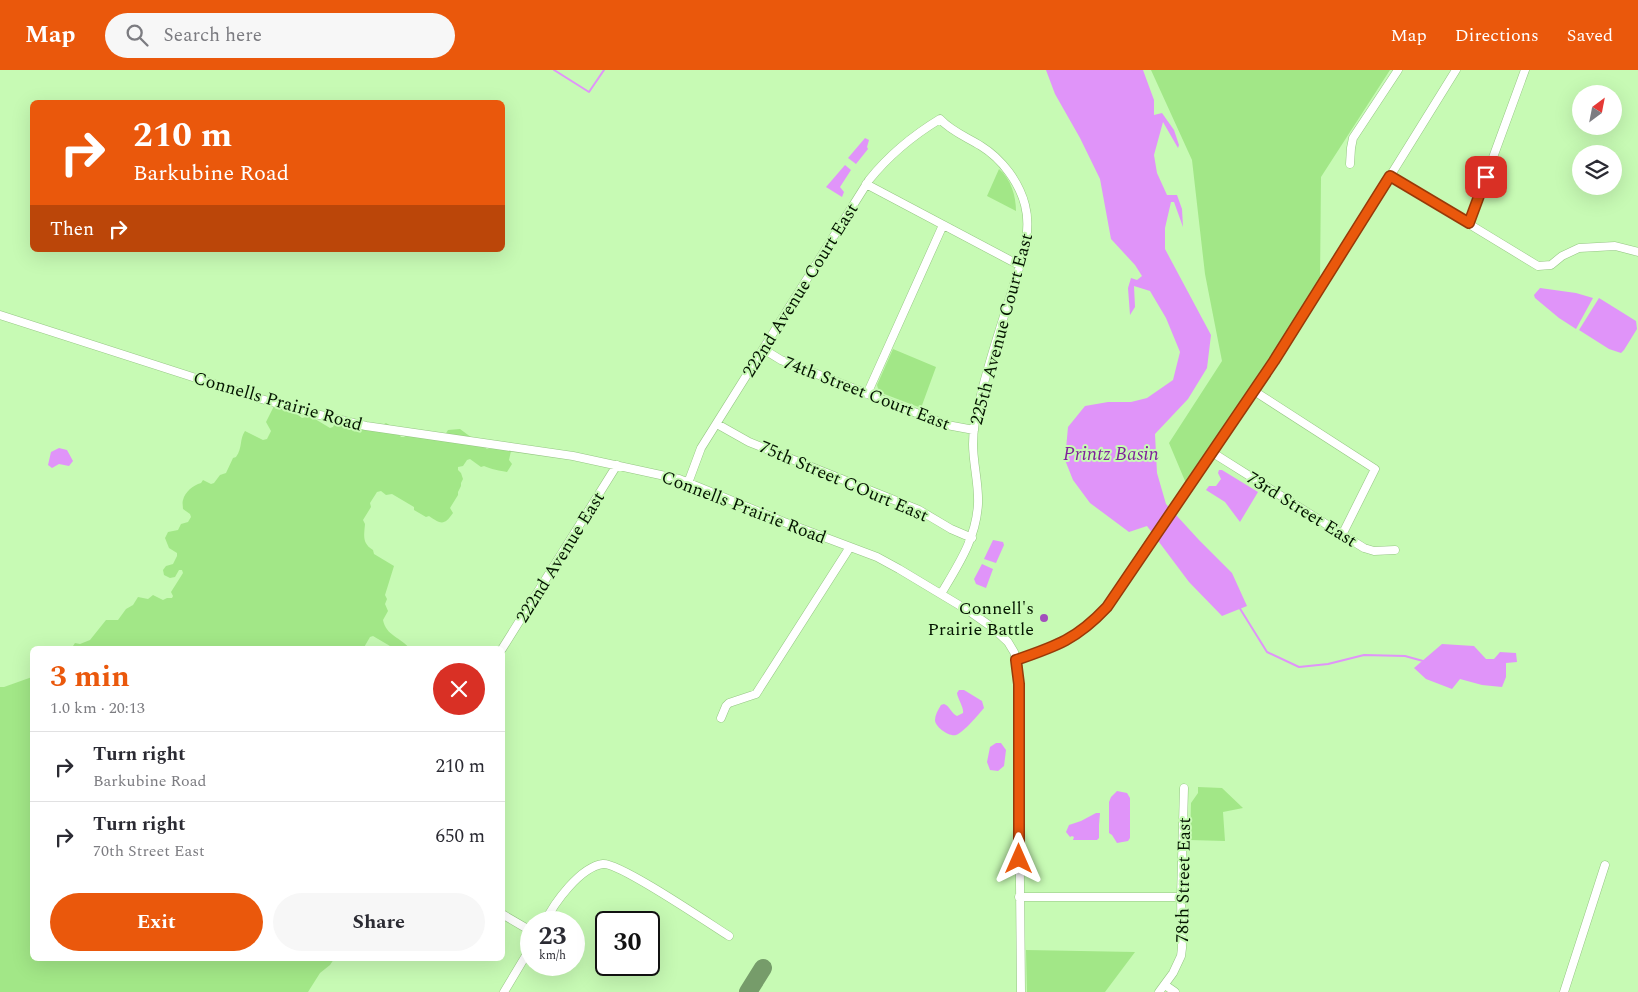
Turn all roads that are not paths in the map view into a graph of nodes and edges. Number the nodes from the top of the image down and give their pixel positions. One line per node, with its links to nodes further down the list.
1 (1398, 70): 4 (street)
2 (1456, 70): 5 (street)
3 (1525, 70): 8 (street)
4 (1350, 164)
5 (1390, 176): 8 (street); 14 (street)
6 (866, 184): 7 (street, 222nd Avenue Court East); 9 (street); 13 (street, 222nd Avenue Court East)
7 (1025, 205): 11 (street, 225th Avenue Court East)
8 (1469, 223): 10 (street)
9 (943, 225): 11 (street); 15 (street)
10 (1638, 252)
11 (1020, 265): 17 (street, 225th Avenue Court East)
12 (0, 315): 19 (street, Connells Prairie Road)
13 (763, 349): 15 (street, 74th Street Court East); 16 (street, 222nd Avenue Court East)
14 (1254, 391): 18 (street); 21 (street)
15 (867, 394): 17 (street, 74th Street Court East)
16 (717, 424): 20 (street, 222nd Avenue Court East); 22 (street, 75th Street COurt East)
17 (974, 430): 22 (street, 225th Avenue Court East)
18 (1213, 453): 21 (street, 73rd Street East); 27 (street)
19 (618, 465): 20 (street, Connells Prairie Road); 26 (street, 222nd Avenue East)
20 (688, 483): 23 (street, Connells Prairie Road)
21 (1342, 535): 24 (street, 73rd Street East)
22 (972, 538): 25 (street, 225th Avenue Court East)
23 (850, 547): 25 (street, Connells Prairie Road); 28 (street)
24 (1395, 550)
25 (941, 594): 27 (street, Connells Prairie Road)
26 (504, 646)
27 (1016, 660): 32 (street, Connells Prairie Road)
28 (721, 718)
29 (1184, 788): 31 (street, 78th Street East)
30 (1605, 865): 43 (street)
31 (1181, 897): 32 (street); 38 (street, 78th Street East)
32 (1019, 898): 40 (street, Connells Prairie Road)
33 (550, 911): 36 (street)
34 (505, 916): 35 (street)
35 (520, 924)
36 (729, 936)
37 (520, 965): 39 (street)
38 (1165, 984): 41 (street, 78th Street East); 42 (street)
39 (504, 992)
40 (1021, 992)
41 (1160, 992)
42 (1175, 992)
43 (1564, 992)

